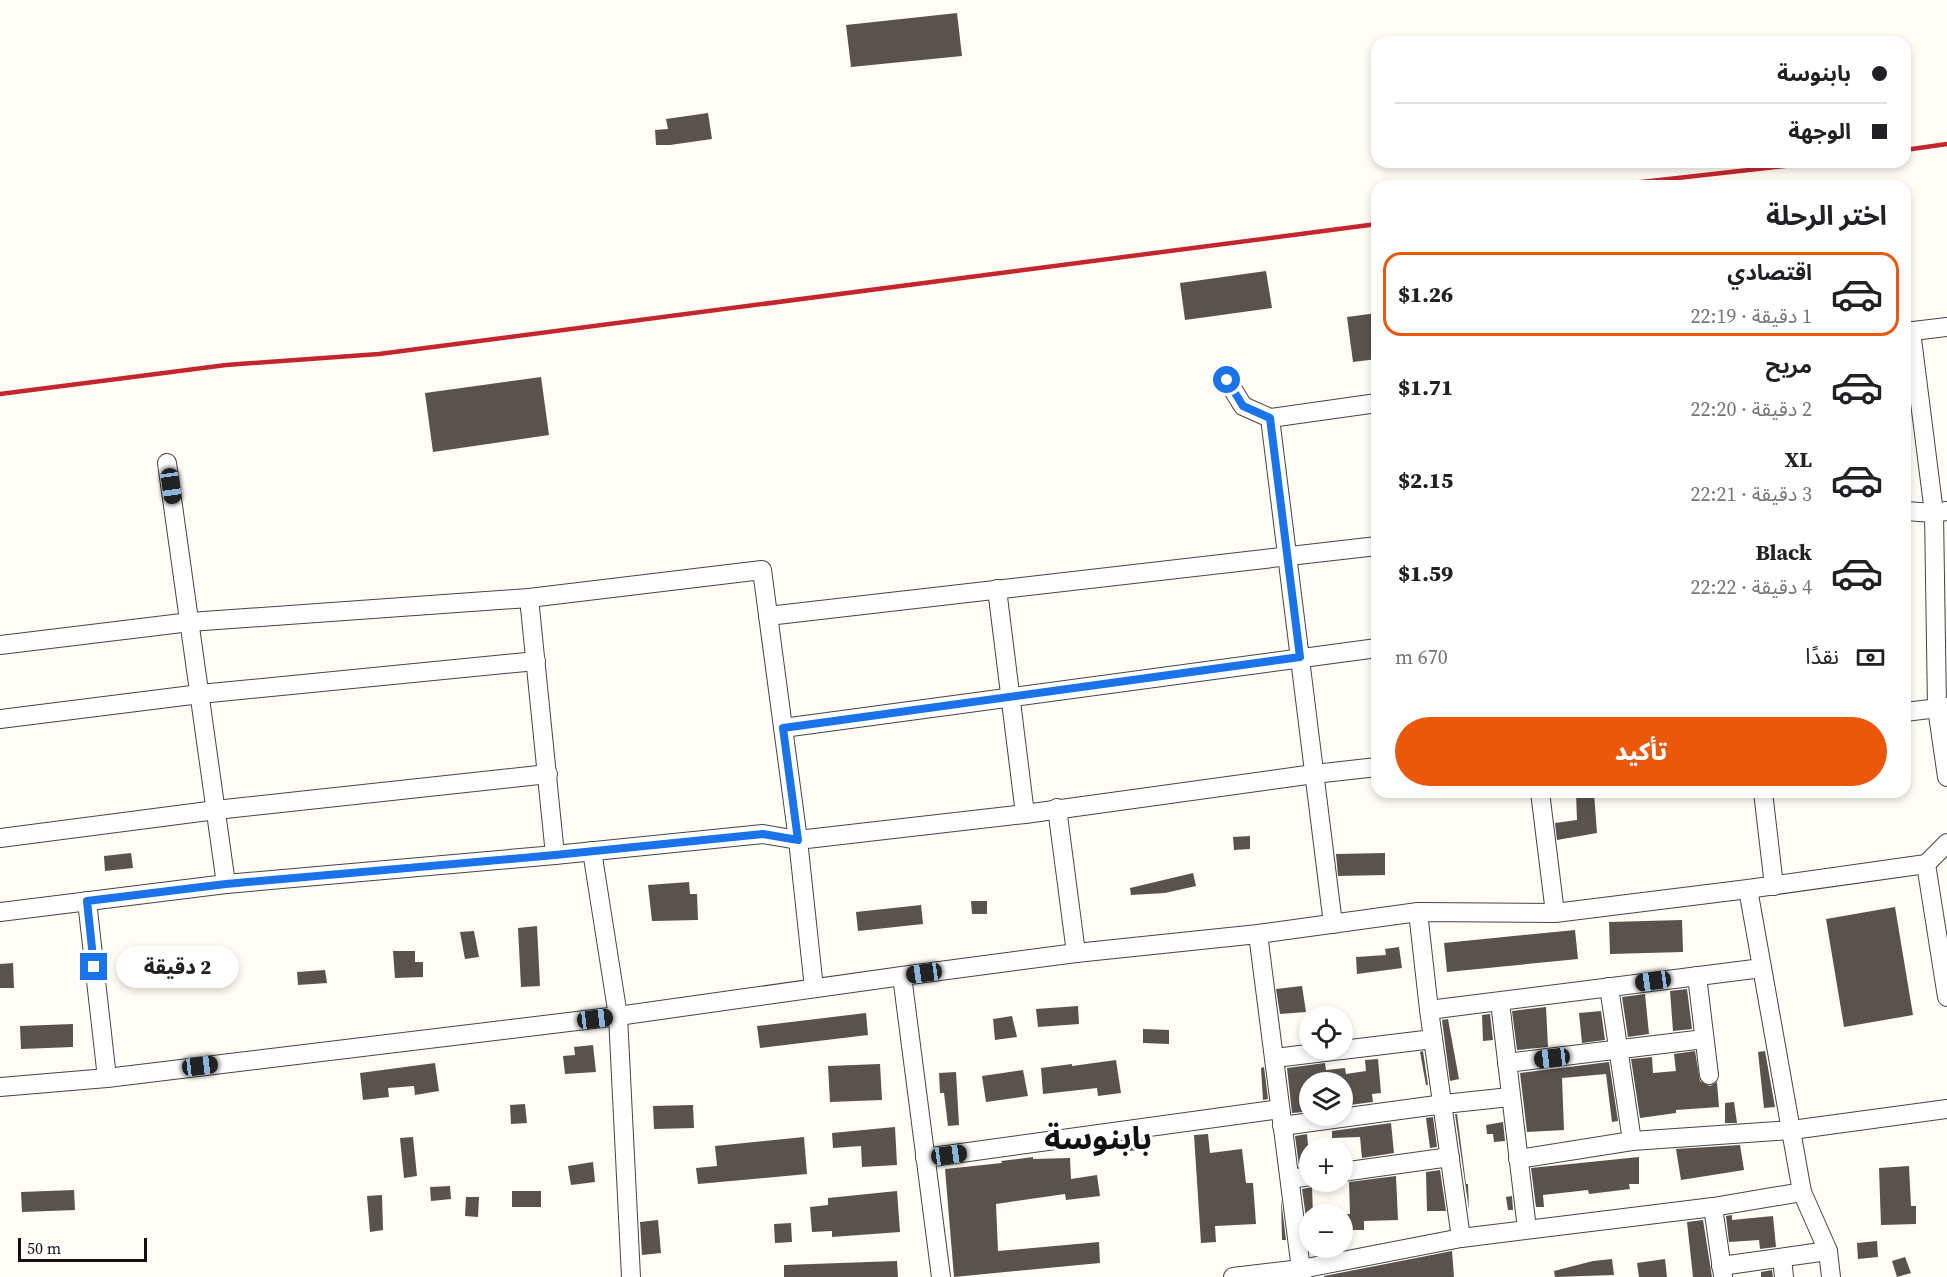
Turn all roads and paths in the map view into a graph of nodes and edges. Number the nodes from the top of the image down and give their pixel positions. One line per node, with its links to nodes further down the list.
1 (1947, 327): 2 (street)
2 (1911, 332)
3 (1911, 349): 9 (street)
4 (1227, 380): 6 (street)
5 (1371, 404): 6 (street)
6 (1270, 418): 11 (street)
7 (167, 463): 15 (street)
8 (1911, 512): 9 (street)
9 (1940, 512): 22 (street)
10 (1371, 547): 11 (street)
11 (1288, 556): 12 (street); 18 (street)
12 (997, 589): 14 (street); 21 (street)
13 (529, 598): 14 (street); 15 (street); 19 (street)
14 (768, 616): 25 (street)
15 (190, 622): 16 (street); 20 (street)
16 (0, 645)
17 (1371, 649): 18 (street)
18 (1300, 657): 21 (street); 28 (street)
19 (536, 661): 20 (street); 27 (street)
20 (200, 694): 24 (street); 33 (street)
21 (1011, 696): 25 (street); 34 (street)
22 (1942, 708): 23 (street); 29 (street)
23 (1911, 711)
24 (0, 719)
25 (783, 728): 36 (street)
26 (1371, 768): 28 (street)
27 (548, 774): 33 (street); 39 (street)
28 (1314, 774): 32 (street); 48 (street)
29 (1947, 777)
30 (1541, 798): 47 (street)
31 (1764, 798): 42 (street)
32 (1057, 808): 34 (street); 50 (street)
33 (216, 810): 35 (street); 41 (street)
34 (1025, 814): 36 (street)
35 (0, 838)
36 (798, 840): 38 (street); 55 (street)
37 (1947, 843): 40 (street)
38 (592, 851): 39 (street); 59 (street)
39 (555, 855): 41 (street)
40 (1926, 864): 42 (street); 56 (street)
41 (226, 884): 44 (street)
42 (1774, 886): 43 (street)
43 (1748, 890): 47 (street); 51 (street)
44 (87, 901): 45 (street); 68 (street)
45 (0, 912)
46 (1418, 912): 47 (street); 48 (street); 58 (street)
47 (1555, 913)
48 (1334, 924): 49 (street)
49 (1258, 934): 50 (street); 65 (street)
50 (1076, 953): 52 (street)
51 (1762, 968): 53 (street); 74 (street)
52 (902, 976): 55 (street); 77 (street)
53 (1697, 976): 54 (street); 61 (street)
54 (1609, 987): 57 (street); 63 (street)
55 (814, 988): 59 (street)
56 (1947, 997)
57 (1500, 1002): 58 (street); 66 (street)
58 (1429, 1010): 60 (street)
59 (618, 1016): 68 (street); 90 (street)
60 (1433, 1039): 62 (street); 71 (street)
61 (1704, 1039): 63 (street); 67 (street)
62 (1353, 1049)
63 (1618, 1049): 66 (street); 75 (street)
64 (1299, 1055): 65 (street)
65 (1275, 1058): 73 (street)
66 (1507, 1063): 70 (street)
67 (1709, 1075)
68 (107, 1078): 69 (street)
69 (0, 1087)
70 (1510, 1096): 71 (street); 78 (street)
71 (1444, 1104): 73 (street); 76 (street)
72 (1947, 1109): 74 (street)
73 (1282, 1117): 77 (street); 81 (street)
74 (1792, 1130): 75 (street); 82 (street)
75 (1632, 1142): 78 (street)
76 (1450, 1156): 79 (street); 85 (street)
77 (926, 1158): 91 (street)
78 (1518, 1159): 84 (street)
79 (1353, 1170)
80 (1299, 1178): 81 (street)
81 (1290, 1179): 89 (street)
82 (1802, 1192): 83 (street); 86 (street)
83 (1713, 1207): 84 (street); 88 (street)
84 (1527, 1229): 85 (street)
85 (1461, 1238): 89 (street)
86 (1828, 1251): 87 (street); 94 (street)
87 (1782, 1258): 88 (street); 93 (street)
88 (1722, 1271)
89 (1302, 1273): 92 (street)
90 (632, 1277)
91 (941, 1277)
92 (1233, 1277)
93 (1784, 1277)
94 (1831, 1277)

